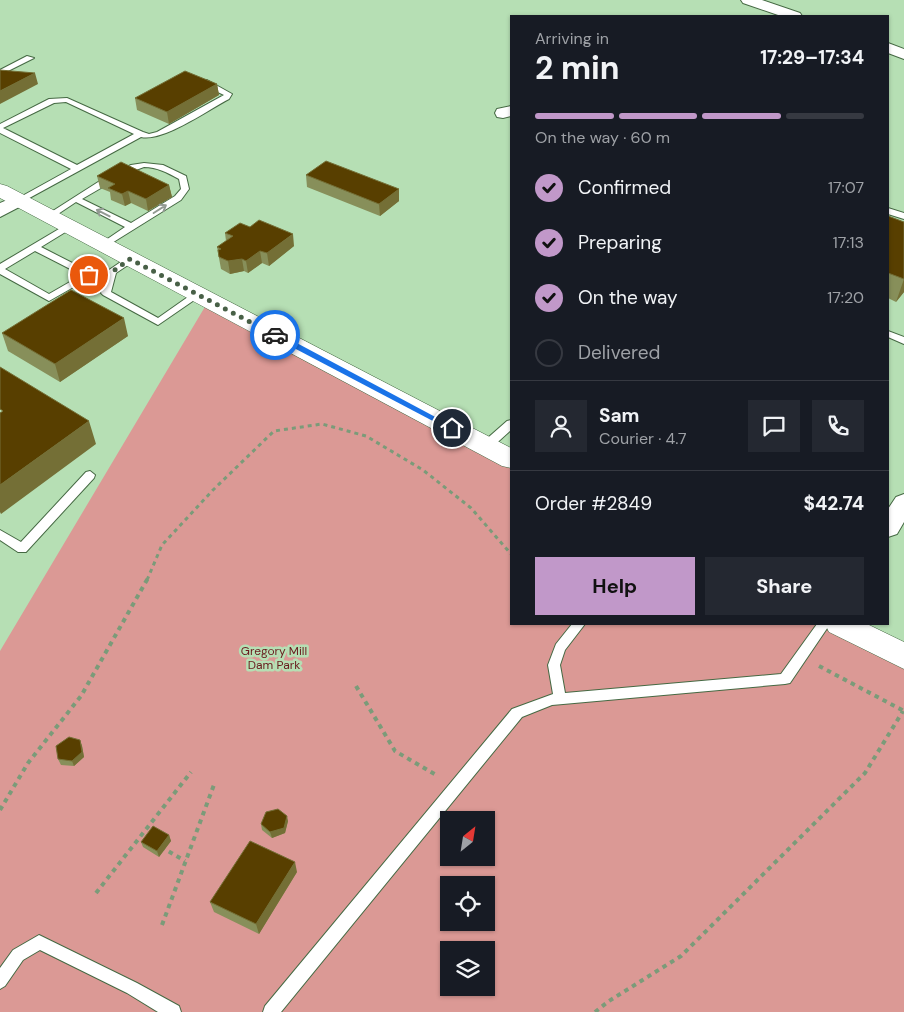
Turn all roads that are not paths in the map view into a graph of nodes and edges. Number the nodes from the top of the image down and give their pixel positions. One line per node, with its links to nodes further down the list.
1 (748, 0): 2 (street)
2 (792, 15)
3 (889, 48): 4 (street)
4 (904, 54)
5 (30, 58): 6 (lane)
6 (0, 73)
7 (201, 81): 9 (lane)
8 (0, 129): 9 (lane); 10 (lane)
9 (140, 134): 10 (lane)
10 (76, 168): 12 (lane)
11 (76, 199): 15 (lane); 16 (lane, one-way to 11); 16 (lane, one-way to 11)
12 (6, 200): 15 (street)
13 (889, 210): 14 (lane)
14 (904, 216)
15 (59, 221): 17 (street); 18 (lane)
16 (131, 227): 17 (lane)
17 (104, 244): 19 (street)
18 (35, 247): 20 (lane); 21 (lane)
19 (121, 265): 21 (lane); 22 (street); 22 (lane)
20 (0, 269): 21 (lane)
21 (89, 275)
22 (198, 294): 26 (street)
23 (889, 334): 24 (lane)
24 (904, 341)
25 (510, 425): 26 (lane)
26 (486, 446): 27 (street)
27 (510, 458)
28 (90, 475): 31 (lane)
29 (904, 503): 30 (street)
30 (889, 526)
31 (0, 534)
32 (578, 625): 36 (lane)
33 (823, 625): 36 (lane)
34 (842, 625): 35 (street)
35 (904, 656)
36 (560, 699): 39 (lane)
37 (0, 981): 38 (lane)
38 (173, 1012)
39 (271, 1012)

